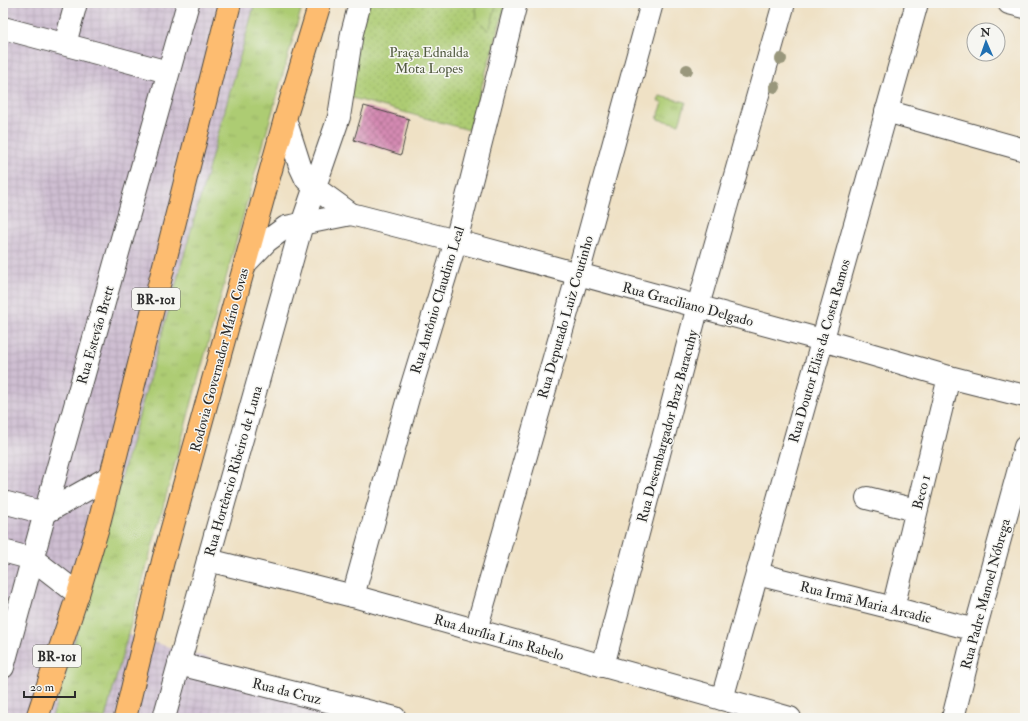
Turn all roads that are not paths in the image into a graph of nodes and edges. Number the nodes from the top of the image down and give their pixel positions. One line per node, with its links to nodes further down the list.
1 (76, 3): 13 (street)
2 (188, 3): 14 (street, Rua Estevão Brett)
3 (230, 3): 29 (highway, BR-101)
4 (320, 3): 16 (highway, Rodovia Governador Mário Covas)
5 (360, 3): 18 (street, Rua Hortêncio Ribeiro de Luna)
6 (516, 3): 21 (street, Rua Antônio Claudino Leal)
7 (652, 3): 23 (street, Rua Deputado Luiz Coutinho)
8 (784, 3): 24 (street, Rua Desembargador Braz Baracuhy)
9 (917, 3): 15 (street, Rua Doutor Elias da Costa Ramos)
10 (1009, 3): 11 (street)
11 (1025, 7)
12 (3, 28): 13 (street)
13 (65, 44): 14 (street)
14 (168, 72): 33 (street, Rua Estevão Brett)
15 (886, 111): 17 (street); 25 (street, Rua Doutor Elias da Costa Ramos)
16 (285, 119): 18 (street, Rua Graciliano Delgado); 22 (highway, Rodovia Governador Mário Covas)
17 (1025, 150)
18 (315, 188): 19 (street, Rua Graciliano Delgado); 20 (street, Rua Hortêncio Ribeiro de Luna)
19 (351, 214): 20 (street, Rua Graciliano Delgado); 21 (street, Rua Graciliano Delgado)
20 (302, 224): 22 (street, Rua Graciliano Delgado); 36 (street, Rua Hortêncio Ribeiro de Luna)
21 (456, 241): 23 (street, Rua Graciliano Delgado); 39 (street, Rua Antônio Claudino Leal)
22 (245, 264): 48 (highway, Rodovia Governador Mário Covas)
23 (578, 274): 24 (street, Rua Graciliano Delgado); 41 (street, Rua Deputado Luiz Coutinho)
24 (698, 306): 25 (street, Rua Graciliano Delgado); 44 (street, Rua Desembargador Braz Baracuhy)
25 (822, 340): 26 (street, Rua Graciliano Delgado); 37 (street, Rua Doutor Elias da Costa Ramos)
26 (949, 377): 27 (street, Rua Graciliano Delgado); 32 (street, Beco 1)
27 (1025, 396)
28 (1025, 447): 42 (street, Rua Padre Manoel Nóbrega)
29 (111, 476): 33 (street); 38 (highway, BR-101)
30 (867, 498): 32 (street)
31 (3, 502): 33 (street)
32 (916, 510): 40 (street, Beco 1)
33 (45, 513): 35 (street, Rua Estevão Brett)
34 (3, 551): 35 (street)
35 (33, 559): 38 (street); 45 (street, Rua Estevão Brett)
36 (208, 560): 39 (street, Rua Aurília Lins Rabelo); 43 (street, Rua Hortêncio Ribeiro de Luna)
37 (757, 574): 40 (street, Rua Irmã Maria Arcadie); 46 (street, Rua Doutor Elias da Costa Ramos)
38 (78, 594): 47 (highway, BR-101)
39 (353, 596): 41 (street, Rua Aurília Lins Rabelo)
40 (892, 608): 42 (street, Rua Irmã Maria Arcadie)
41 (476, 630): 44 (street, Rua Aurília Lins Rabelo)
42 (975, 630): 52 (street, Rua Padre Manoel Nóbrega)
43 (178, 664): 49 (street, Rua Hortêncio Ribeiro de Luna); 50 (street, Rua da Cruz)
44 (603, 666): 46 (street, Rua Aurília Lins Rabelo)
45 (3, 667)
46 (722, 699): 51 (street, Rua Aurília Lins Rabelo)
47 (37, 718)
48 (125, 718)
49 (164, 718)
50 (395, 718)
51 (790, 718)
52 (952, 718)

